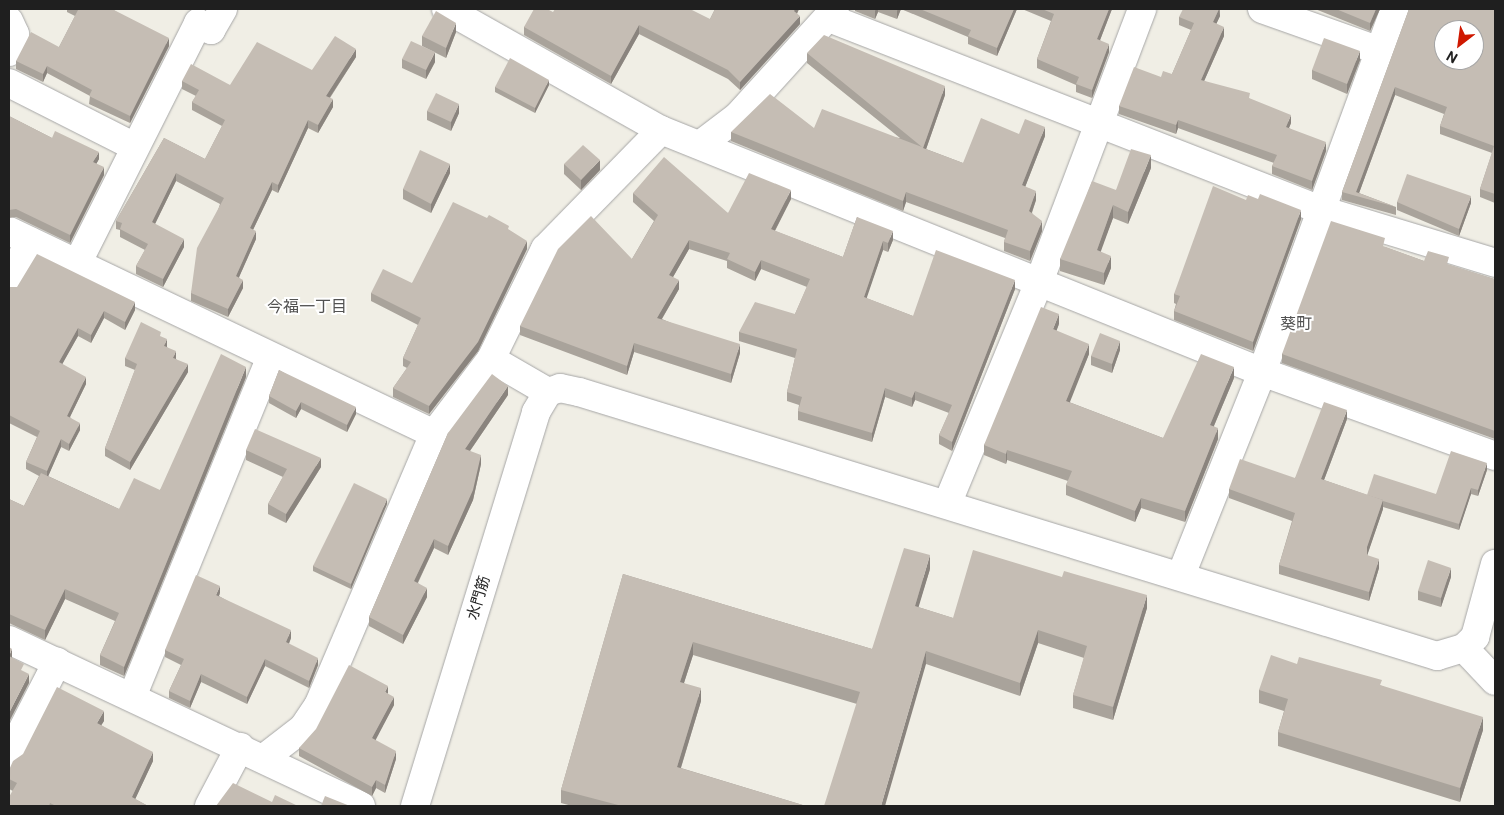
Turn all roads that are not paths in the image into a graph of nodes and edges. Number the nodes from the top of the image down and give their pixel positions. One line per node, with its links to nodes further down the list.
1 (223, 9): 14 (street)
2 (446, 9): 12 (street)
3 (1142, 9): 11 (street)
4 (1262, 9): 9 (street)
5 (1395, 9): 9 (street)
6 (832, 13): 11 (street); 13 (street)
7 (9, 21): 8 (street)
8 (9, 52)
9 (1380, 52): 15 (street)
10 (9, 83): 14 (street)
11 (1098, 121): 15 (street); 20 (street)
12 (661, 130): 13 (street); 22 (street)
13 (700, 145): 20 (street)
14 (133, 146): 18 (street)
15 (1321, 210): 17 (street); 23 (street)
16 (19, 236): 18 (street); 19 (street)
17 (1495, 263)
18 (77, 264): 21 (street)
19 (9, 281)
20 (1039, 282): 23 (street); 27 (street)
21 (271, 357): 25 (street); 34 (street)
22 (491, 359): 24 (street); 25 (street)
23 (1262, 372): 26 (street); 29 (street)
24 (548, 392): 27 (street); 39 (street, 水門筋)
25 (434, 434): 35 (street)
26 (1495, 456)
27 (948, 502): 29 (street)
28 (1495, 564): 31 (street)
29 (1181, 575): 31 (street)
30 (9, 640): 32 (street)
31 (1464, 648): 33 (street)
32 (57, 662): 34 (street); 36 (street)
33 (1495, 681)
34 (132, 697): 35 (street)
35 (252, 753): 37 (street); 38 (street)
36 (9, 756)
37 (209, 806)
38 (360, 806)
39 (415, 806)

